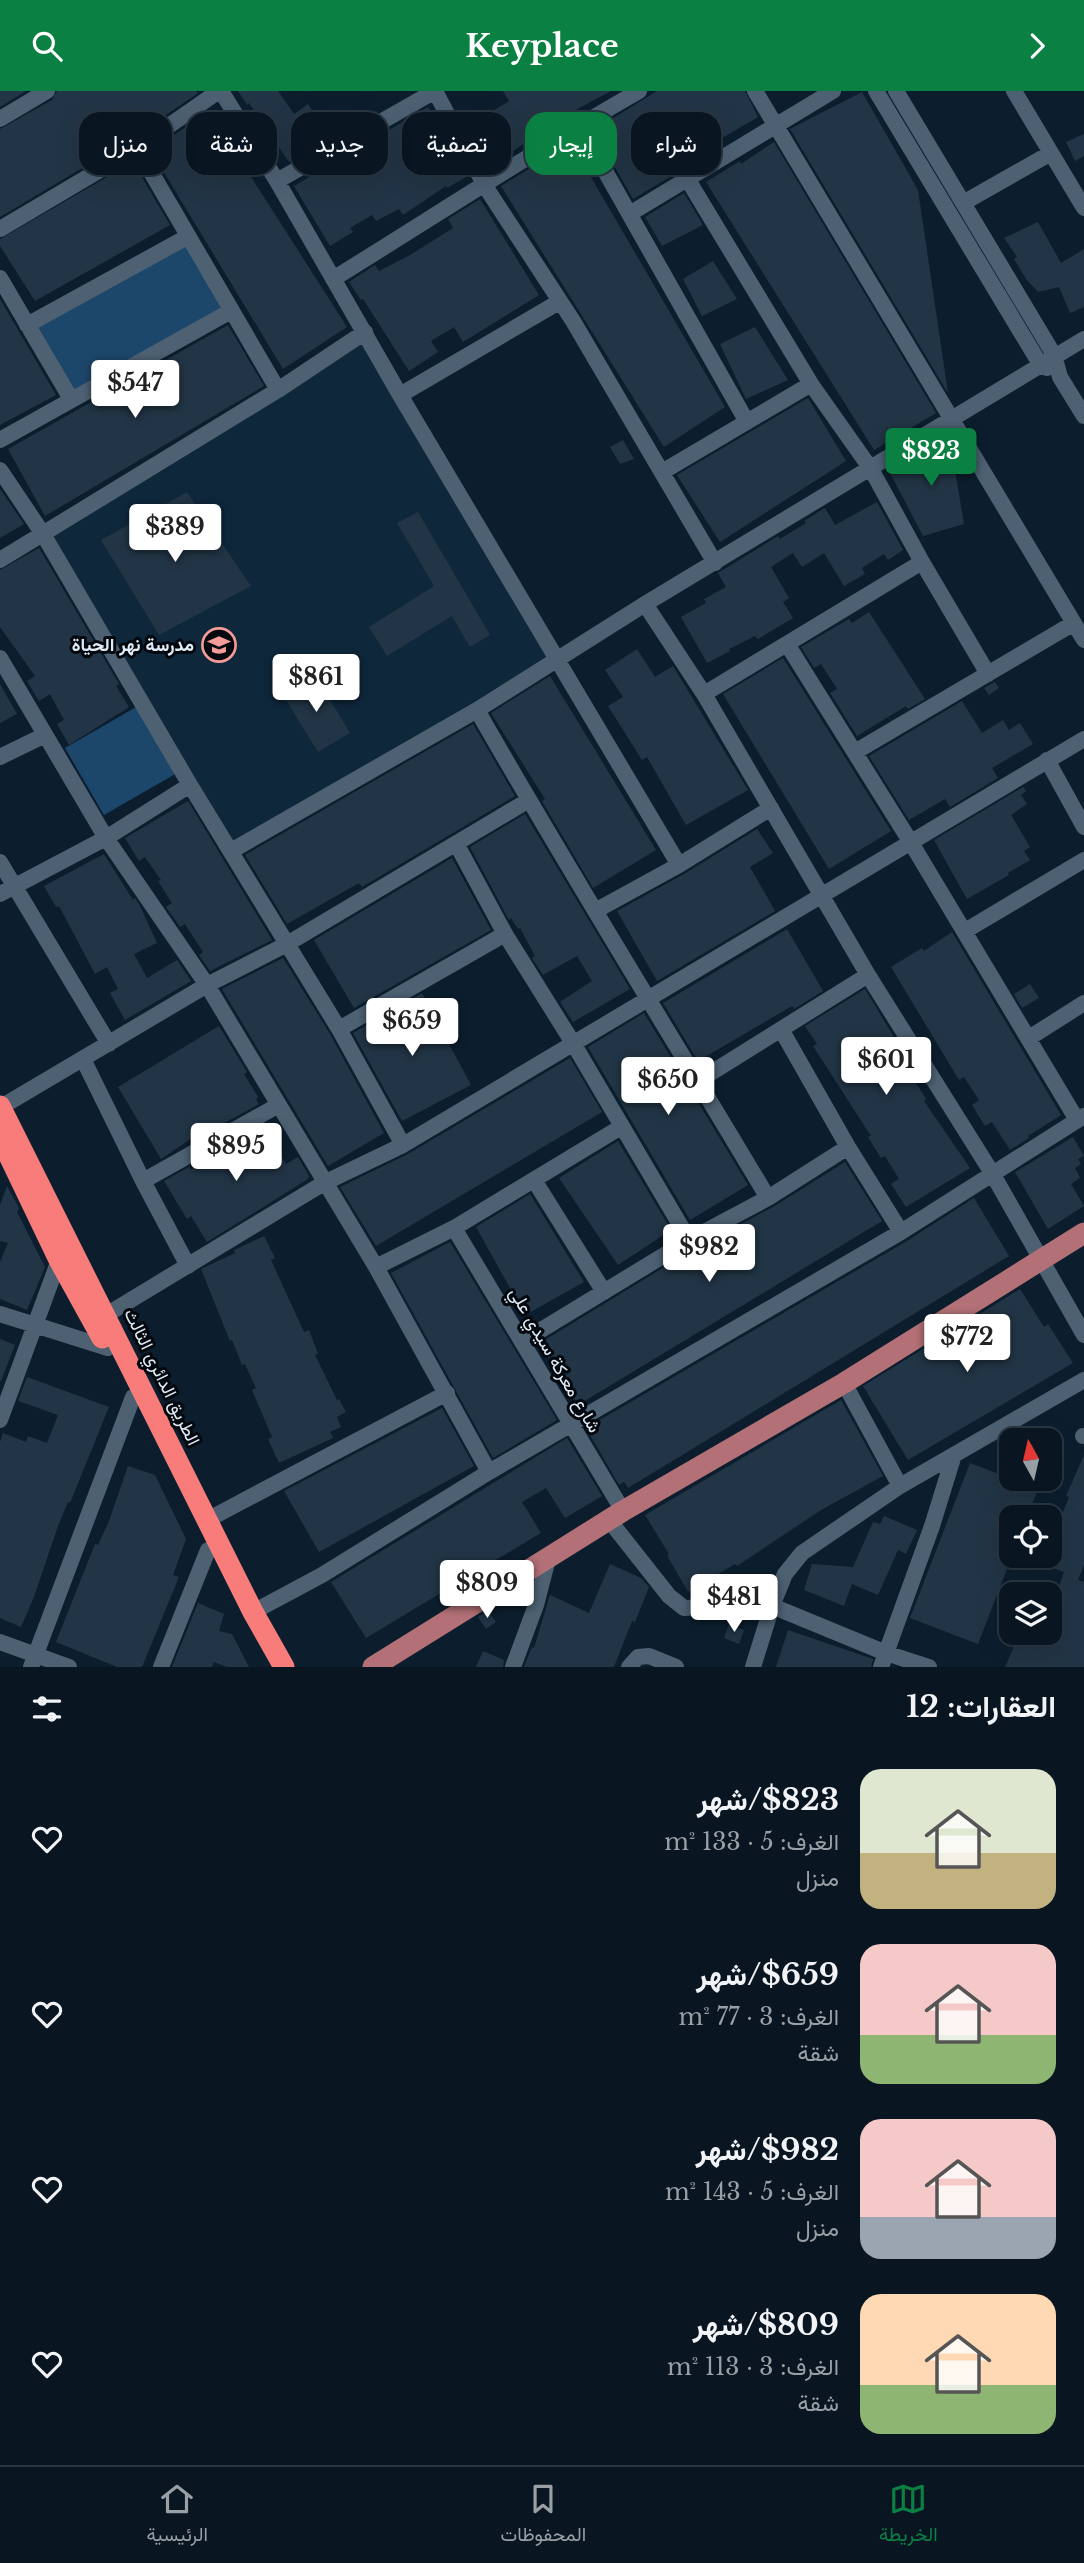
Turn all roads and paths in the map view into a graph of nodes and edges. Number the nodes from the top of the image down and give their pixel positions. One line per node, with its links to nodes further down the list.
1 (47, 91): 11 (street)
2 (220, 91): 12 (street); 20 (street)
3 (435, 91): 20 (street); 21 (street)
4 (639, 91): 10 (street)
5 (755, 91): 13 (street)
6 (833, 91): 13 (street)
7 (876, 91): 35 (street)
8 (896, 91): 22 (street)
9 (1014, 91): 14 (street)
10 (602, 112)
11 (0, 119)
12 (172, 124)
13 (777, 126): 19 (street); 42 (street)
14 (1051, 153): 22 (street); 23 (street)
15 (525, 160): 21 (street)
16 (91, 175): 25 (street)
17 (152, 175): 26 (street)
18 (609, 175): 24 (street)
19 (688, 180): 24 (street); 37 (street)
20 (277, 181): 28 (street)
21 (485, 186): 28 (street); 29 (street)
22 (963, 202): 34 (street)
23 (1084, 208)
24 (631, 213): 43 (street)
25 (0, 229)
26 (187, 237): 30 (street); 31 (street)
27 (0, 278): 31 (street)
28 (333, 279): 32 (street)
29 (559, 302): 39 (street); 47 (street)
30 (231, 311): 38 (street); 40 (street)
31 (27, 325): 40 (street)
32 (365, 332): 38 (street); 39 (street)
33 (1084, 339): 34 (street)
34 (1055, 355): 35 (street); 36 (street)
35 (1040, 364): 36 (street); 42 (street)
36 (1060, 377): 41 (street)
37 (811, 384): 43 (street); 45 (street)
38 (278, 390): 48 (street)
39 (400, 395): 57 (street)
40 (71, 399): 44 (street)
41 (1084, 416)
42 (951, 420): 45 (street); 53 (street)
43 (747, 422): 47 (street)
44 (0, 440)
45 (871, 469): 50 (street); 51 (street)
46 (0, 470): 48 (street)
47 (662, 472): 51 (street)
48 (43, 534): 49 (street); 66 (street)
49 (0, 560)
50 (922, 562): 55 (street); 58 (street)
51 (715, 563): 52 (street)
52 (645, 604): 57 (street); 59 (street)
53 (1074, 623): 54 (street); 58 (street)
54 (1084, 640)
55 (787, 644): 59 (street); 63 (street)
56 (0, 658): 61 (street)
57 (556, 660): 60 (street); 76 (street)
58 (988, 674): 63 (street)
59 (704, 694): 68 (street)
60 (477, 710): 67 (street); 73 (street)
61 (45, 735): 64 (street); 70 (street)
62 (1084, 739): 65 (street)
63 (855, 752): 71 (street)
64 (0, 757)
65 (1046, 760): 69 (street); 71 (street)
66 (190, 785): 70 (street); 73 (street)
67 (529, 800): 72 (street); 79 (street)
68 (771, 808): 76 (street); 78 (street)
69 (1084, 827)
70 (106, 838): 77 (street); 84 (street)
71 (910, 841): 78 (street); 80 (street)
72 (457, 845): 81 (street); 82 (street)
73 (231, 851): 82 (street)
74 (1084, 860): 80 (street)
75 (0, 862): 77 (street)
76 (679, 865): 79 (street)
77 (7, 890): 91 (street)
78 (822, 894): 83 (street); 85 (street)
79 (595, 911): 85 (street)
80 (965, 931): 89 (street)
81 (505, 934): 87 (street); 90 (street)
82 (286, 944): 84 (street); 87 (street)
83 (868, 975): 88 (street); 101 (street)
84 (207, 985): 91 (street); 94 (street)
85 (646, 998): 90 (street); 93 (street)
86 (1084, 1003): 89 (street)
87 (339, 1029): 99 (street)
88 (782, 1031): 93 (street); 100 (street)
89 (1029, 1038): 96 (street)
90 (573, 1043): 97 (street); 99 (street)
91 (109, 1044): 92 (street)
92 (83, 1059): 95 (street); 103 (street)
93 (698, 1081): 105 (street)
94 (278, 1106): 103 (street); 104 (street)
95 (0, 1107): 116 (highway, الطريق الدائري الثالث)
96 (1080, 1118): 101 (street)
97 (621, 1127): 102 (street); 109 (street)
98 (0, 1137): 111 (highway, الطريق الدائري الثالث)
99 (402, 1145): 104 (street)
100 (848, 1147): 105 (street); 107 (street)
101 (992, 1173): 107 (street); 110 (street)
102 (534, 1180): 106 (street); 114 (street)
103 (143, 1181): 112 (street)
104 (324, 1183): 112 (street); 113 (street)
105 (768, 1198): 109 (street)
106 (454, 1228): 113 (street); 119 (street, شارع معركة سيدي علي)
107 (901, 1232): 126 (street)
108 (1084, 1233): 110 (main road)
109 (689, 1240): 114 (street)
110 (1040, 1259): 118 (street); 122 (main road)
111 (59, 1260): 117 (street); 120 (highway, الطريق الدائري الثالث)
112 (188, 1266): 116 (street)
113 (376, 1267): 123 (street)
114 (604, 1292): 119 (street)
115 (0, 1314): 117 (street)
116 (106, 1315): 131 (highway, الطريق الدائري الثالث)
117 (37, 1327): 120 (street); 125 (street)
118 (1084, 1335)
119 (523, 1341): 126 (street, شارع معركة سيدي علي)
120 (108, 1348): 124 (highway, الطريق الدائري الثالث)
121 (1084, 1380): 127 (street)
122 (844, 1383): 129 (street); 130 (main road)
123 (447, 1394): 128 (street); 131 (street)
124 (132, 1397): 132 (highway, الطريق الدائري الثالث); 138 (street)
125 (0, 1420)
126 (570, 1424): 128 (street); 130 (street, شارع معركة سيدي علي)
127 (954, 1455): 129 (street); 137 (street)
128 (489, 1472): 135 (street)
129 (900, 1486): 134 (street)
130 (616, 1515): 133 (main road); 134 (street, شارع معركة سيدي علي)
131 (207, 1520): 135 (highway, الطريق الدائري الثالث)
132 (208, 1550): 141 (street); 142 (highway, الطريق الدائري الثالث)
133 (548, 1559): 139 (main road); 144 (street)
134 (772, 1606): 137 (street); 147 (street)
135 (253, 1612): 143 (highway, الطريق الدائري الثالث)
136 (0, 1642): 138 (street)
137 (884, 1660): 148 (street)
138 (33, 1661): 140 (street)
139 (372, 1666)
140 (69, 1667)
141 (161, 1667)
142 (267, 1667)
143 (284, 1667)
144 (513, 1667)
145 (629, 1667): 146 (street)
146 (676, 1667)
147 (753, 1667)
148 (929, 1667)

